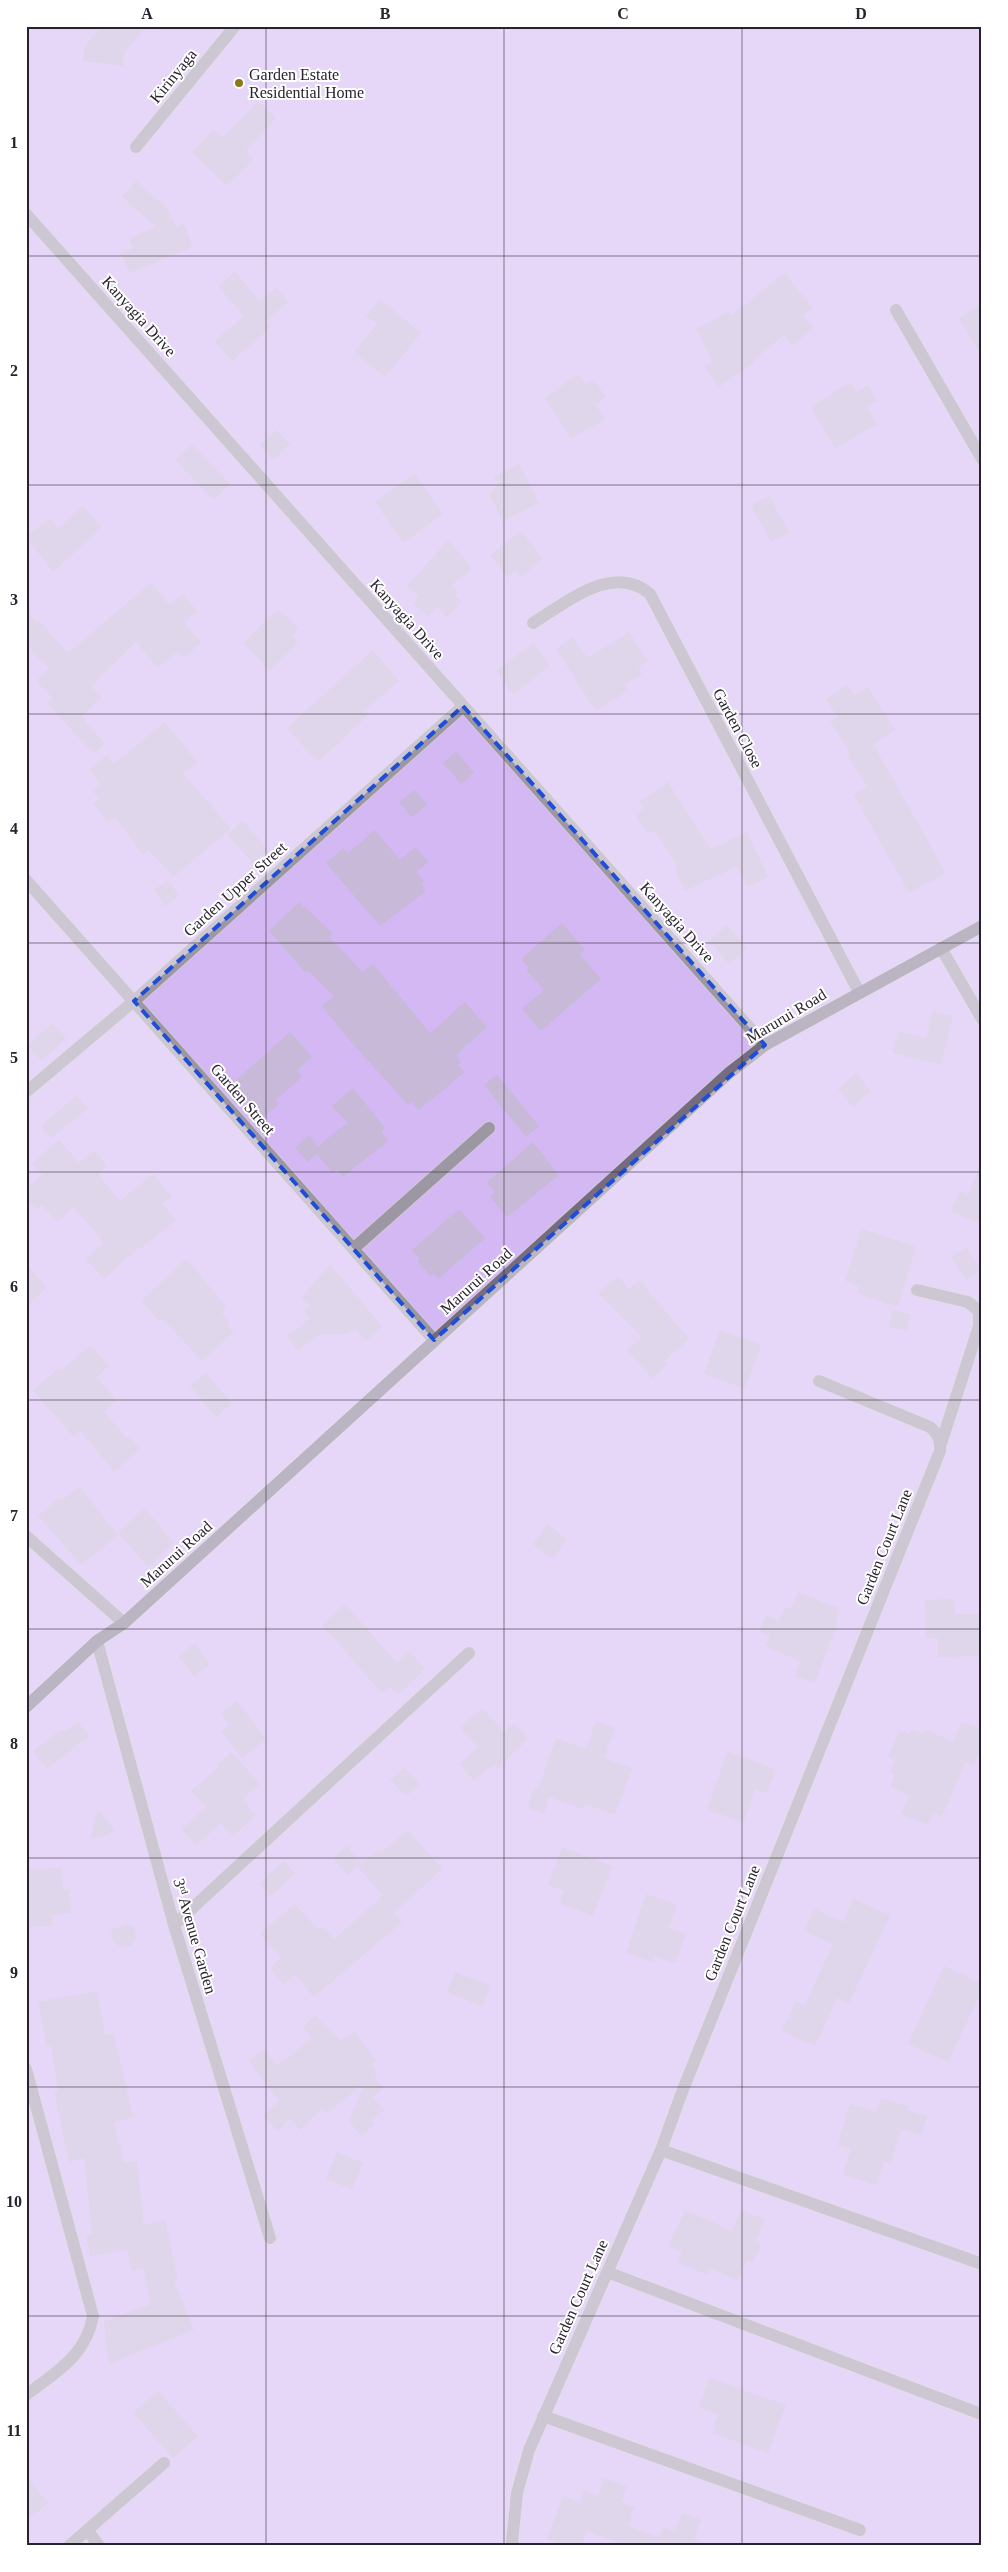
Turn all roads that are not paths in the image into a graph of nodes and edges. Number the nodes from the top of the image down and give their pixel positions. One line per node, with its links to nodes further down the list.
1 (236, 26): 2 (street, Kirinyaga)
2 (136, 147)
3 (26, 214): 7 (street, Kanyagia Drive)
4 (896, 310): 5 (street)
5 (982, 459)
6 (533, 624): 11 (street, Garden Close)
7 (463, 706): 12 (street, Garden Upper Street); 14 (street, Kanyagia Drive)
8 (26, 880): 12 (street, Garden Street)
9 (982, 926): 10 (street, Marurui Road)
10 (941, 948): 11 (street, Marurui Road); 13 (street)
11 (859, 992): 14 (street, Marurui Road)
12 (134, 1001): 15 (street, Garden Upper Street); 17 (street, Garden Street)
13 (982, 1019)
14 (765, 1045): 19 (street, Marurui Road)
15 (26, 1092)
16 (489, 1128): 17 (street)
17 (353, 1249): 19 (street, Garden Street)
18 (917, 1290): 21 (street, Garden Court Lane)
19 (434, 1340): 23 (street, Marurui Road)
20 (819, 1381): 21 (street)
21 (940, 1447): 29 (street, Garden Court Lane)
22 (26, 1536): 23 (street)
23 (124, 1623): 24 (street, Marurui Road)
24 (97, 1642): 26 (street, Marurui Road); 27 (street, 3ʳᵈ Avenue Garden)
25 (469, 1653): 27 (street)
26 (26, 1707)
27 (174, 1925): 30 (street, 3ʳᵈ Avenue Garden)
28 (26, 2069): 33 (street)
29 (661, 2150): 31 (street); 32 (street, Garden Court Lane)
30 (270, 2238)
31 (982, 2264)
32 (607, 2272): 34 (street); 35 (street, Garden Court Lane)
33 (26, 2395)
34 (981, 2414)
35 (543, 2416): 37 (street); 41 (street, Garden Court Lane)
36 (164, 2463): 38 (street)
37 (860, 2530)
38 (88, 2531): 39 (street); 40 (street)
39 (69, 2546)
40 (99, 2546)
41 (514, 2546)

